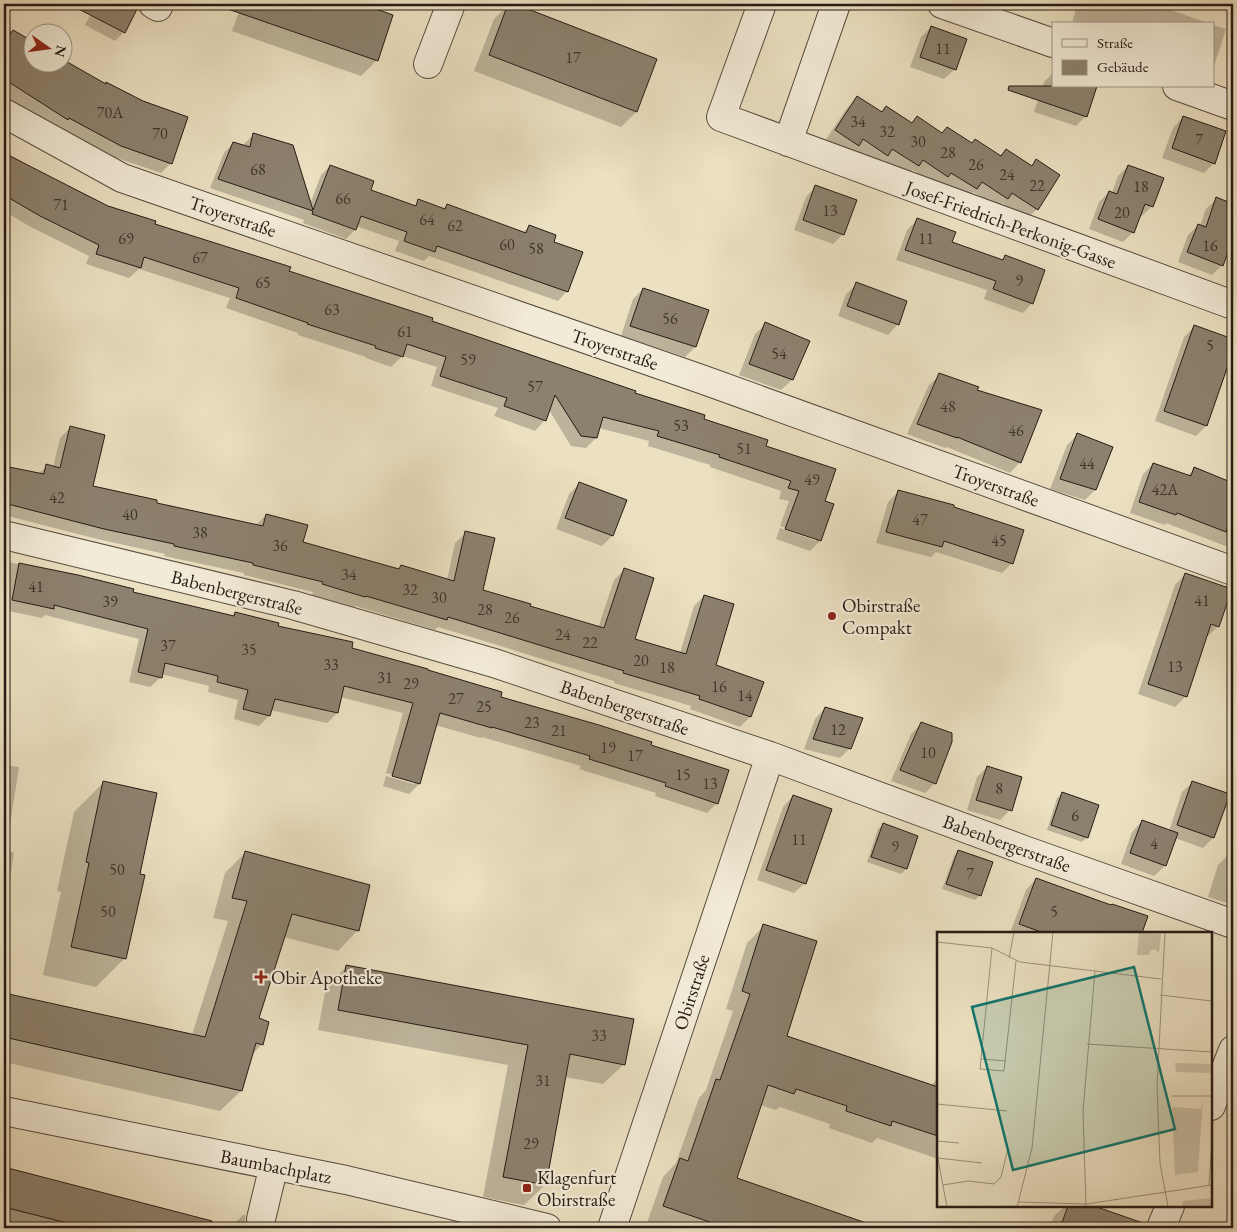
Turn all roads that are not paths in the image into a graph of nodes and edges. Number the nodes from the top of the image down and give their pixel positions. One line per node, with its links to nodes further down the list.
1 (451, 4): 6 (street)
2 (762, 4): 10 (street, Josef-Friedrich-Perkonig-Gasse)
3 (836, 4): 10 (street)
4 (942, 4): 5 (street)
5 (1052, 43)
6 (428, 64)
7 (1183, 88): 8 (street)
8 (1233, 106)
9 (4, 113): 13 (street, Troyerstraße)
10 (788, 142): 11 (street, Josef-Friedrich-Perkonig-Gasse)
11 (1233, 305)
12 (4, 535): 14 (street, Babenbergerstraße)
13 (1233, 572)
14 (770, 756): 15 (street, Babenbergerstraße); 23 (street, Obirstraße)
15 (1233, 924)
16 (1233, 1050): 17 (street)
17 (1212, 1103)
18 (4, 1111): 19 (street, Baumbachplatz)
19 (274, 1165): 21 (street); 22 (street, Baumbachplatz)
20 (1170, 1207): 24 (street)
21 (260, 1218)
22 (547, 1228)
23 (612, 1228)
24 (1161, 1228)

